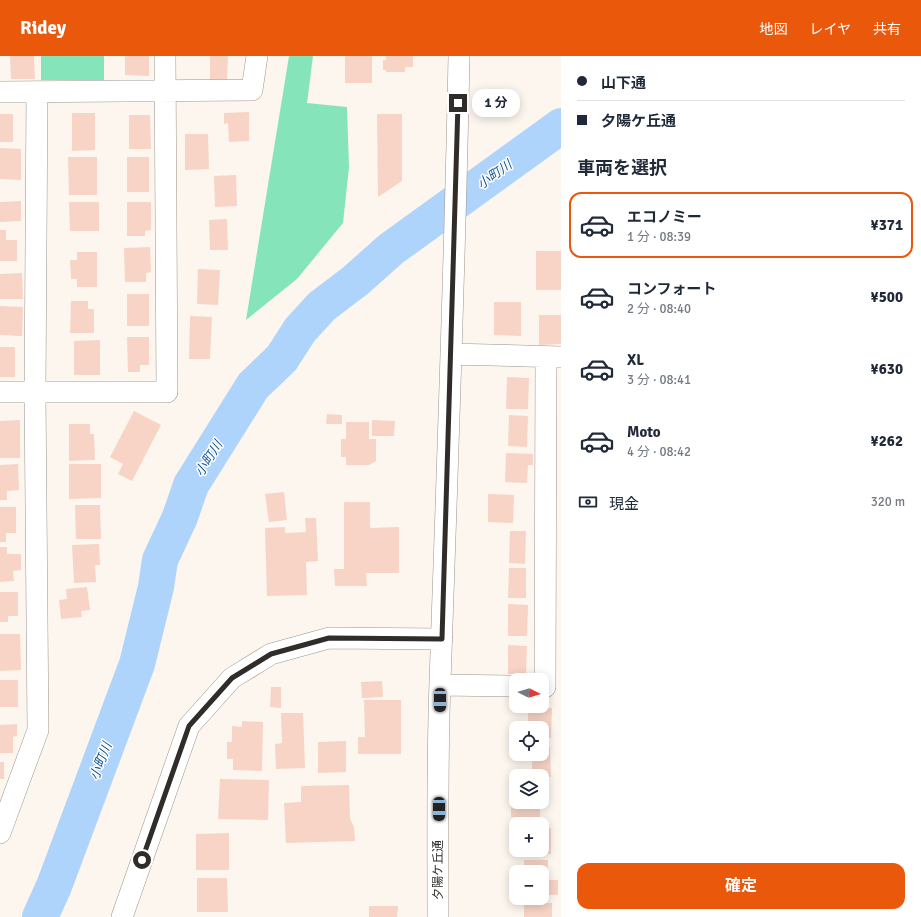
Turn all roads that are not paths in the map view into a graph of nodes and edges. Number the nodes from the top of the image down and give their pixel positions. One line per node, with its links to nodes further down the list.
1 (165, 56): 6 (street)
2 (257, 56): 6 (street)
3 (459, 56): 7 (street, 夕陽ケ丘通)
4 (0, 92): 5 (street)
5 (38, 92): 6 (street); 10 (street)
6 (165, 92): 10 (street)
7 (451, 354): 8 (street); 12 (street, 夕陽ケ丘通)
8 (554, 357): 11 (street)
9 (0, 392): 10 (street)
10 (35, 393): 16 (street)
11 (553, 562): 15 (street)
12 (442, 639): 13 (street, 夕陽ケ丘通); 17 (street)
13 (440, 685): 14 (street); 18 (street, 夕陽ケ丘通)
14 (509, 686)
15 (549, 687)
16 (2, 824)
17 (122, 917)
18 (438, 917)

